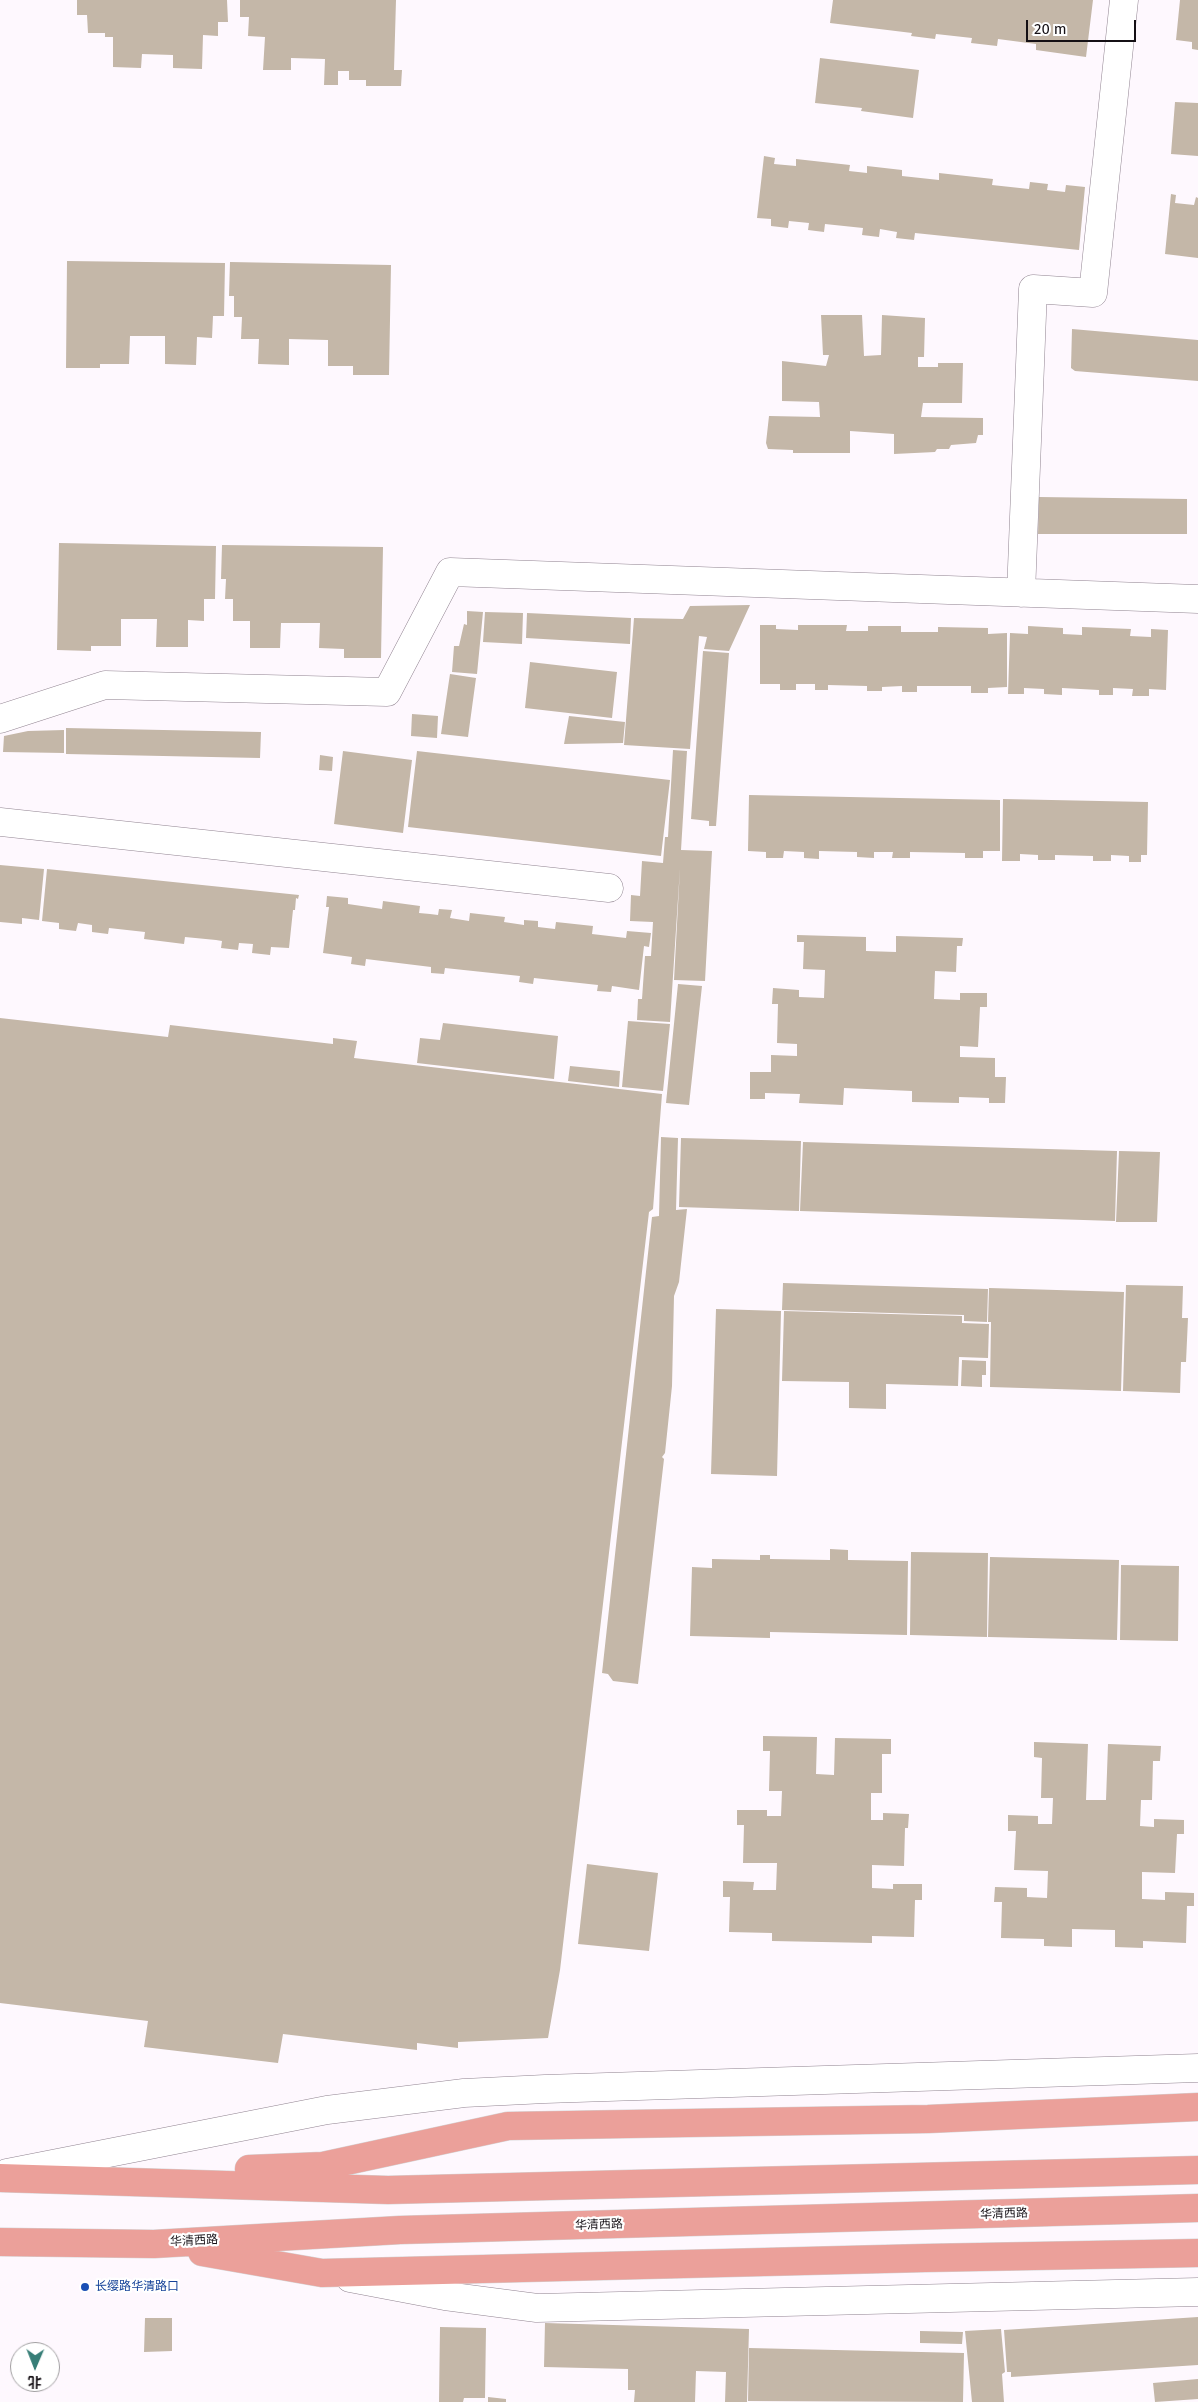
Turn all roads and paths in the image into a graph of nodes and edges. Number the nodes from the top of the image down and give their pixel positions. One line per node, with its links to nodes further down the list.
1 (1124, 0): 2 (street)
2 (1021, 593): 3 (street); 4 (street)
3 (1198, 599)
4 (0, 719)
5 (0, 822): 6 (street)
6 (609, 888)
7 (1198, 2068): 10 (street)
8 (1198, 2107): 11 (main road)
9 (1198, 2170): 11 (main road)
10 (0, 2176): 11 (main road)
11 (43, 2179)
12 (1198, 2208): 14 (main road, 华清西路)
13 (0, 2242): 14 (main road, 华清西路)
14 (154, 2244): 16 (main road)
15 (1198, 2253): 16 (main road)
16 (322, 2273): 17 (street)
17 (1198, 2292)

